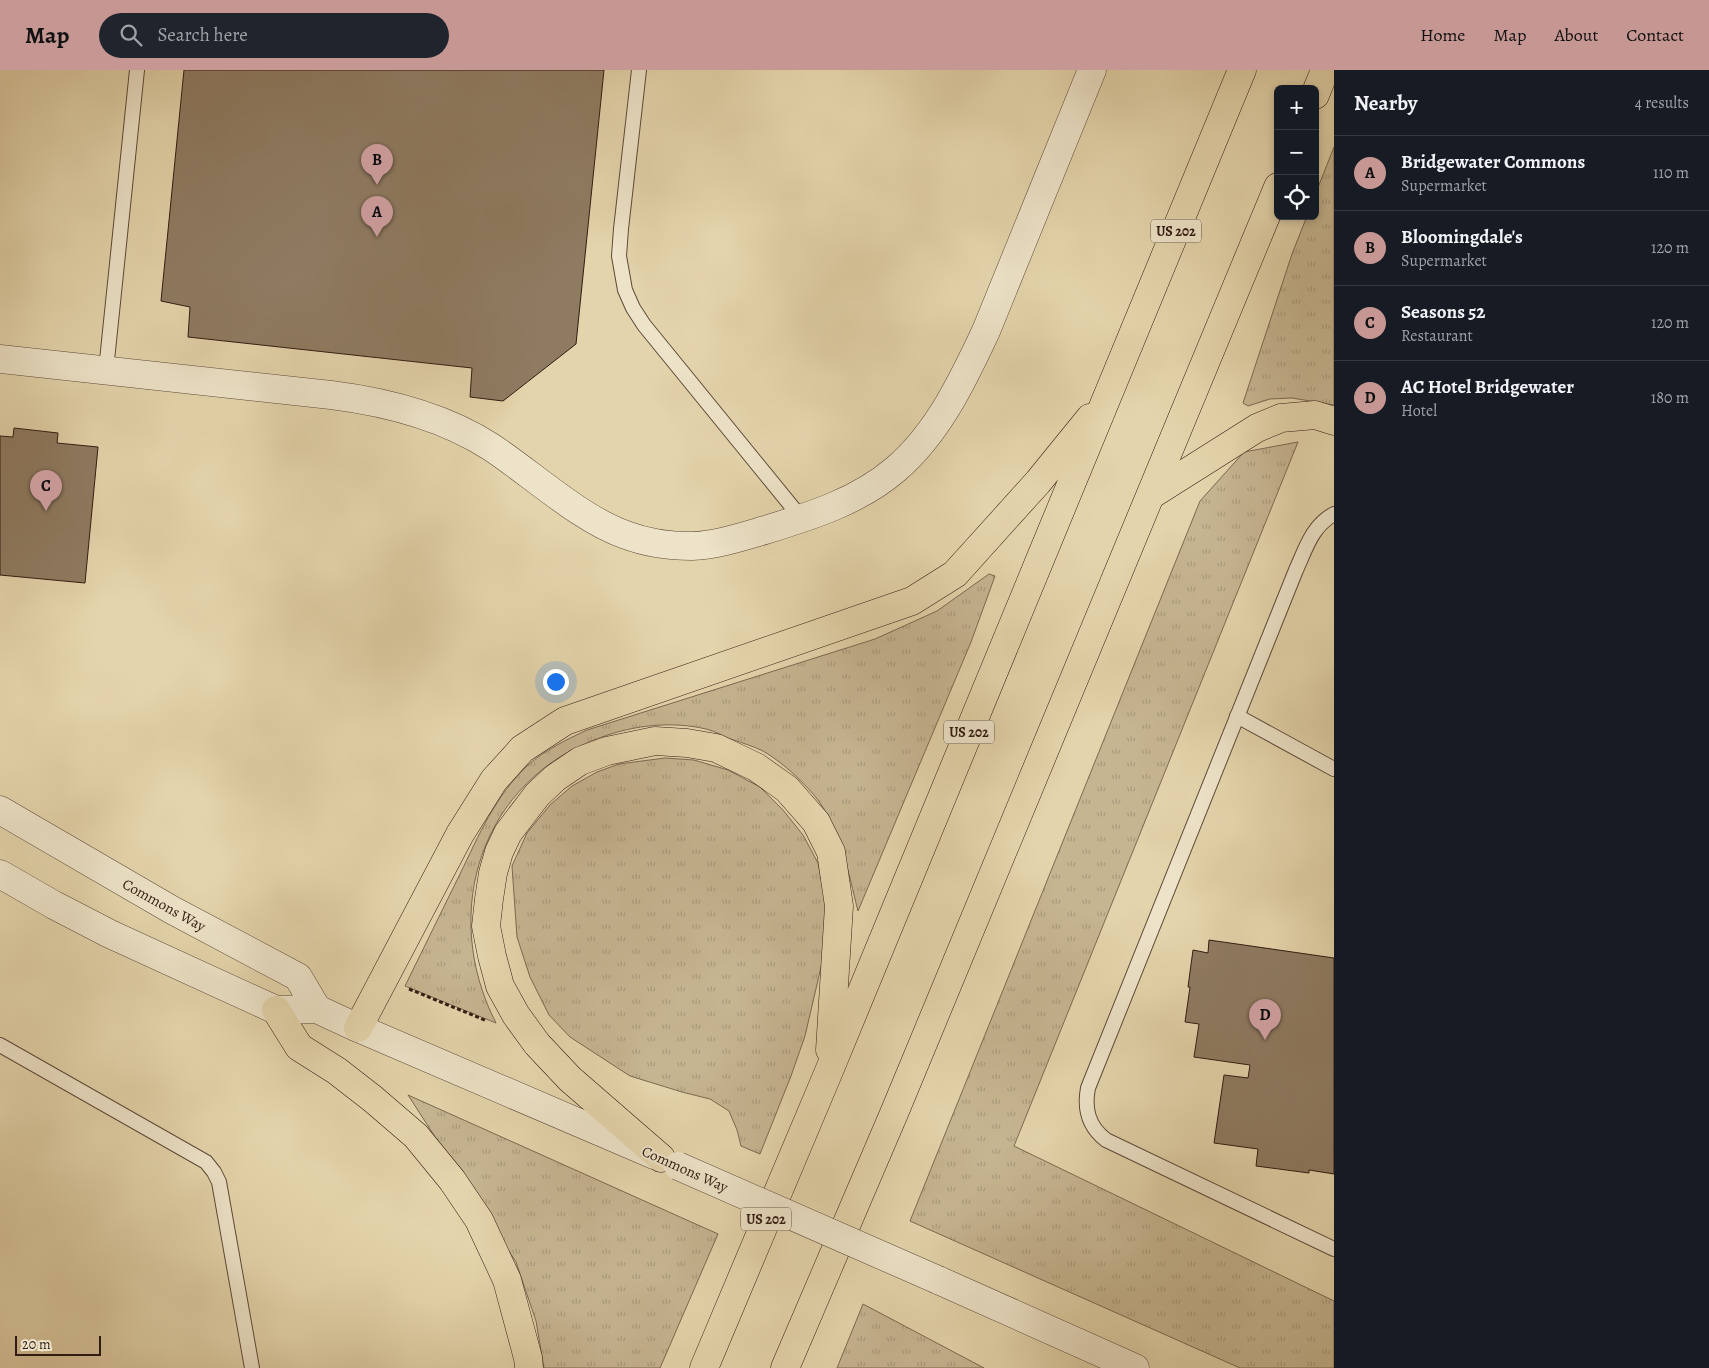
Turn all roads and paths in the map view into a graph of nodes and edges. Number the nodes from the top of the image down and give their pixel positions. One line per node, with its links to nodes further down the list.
1 (137, 70): 9 (lane)
2 (639, 70): 14 (lane)
3 (1092, 70): 14 (street)
4 (1242, 70): 10 (highway, US 202)
5 (1325, 70): 6 (highway)
6 (1319, 85)
7 (1274, 197): 12 (highway)
8 (0, 359): 9 (street)
9 (106, 370): 14 (street)
10 (1110, 393): 23 (highway); 25 (highway, US 202)
11 (1334, 421): 12 (highway)
12 (1151, 495): 28 (highway)
13 (1334, 514): 15 (lane)
14 (802, 519)
15 (1237, 716): 16 (lane); 27 (lane)
16 (1334, 769)
17 (0, 810): 20 (street, Commons Way)
18 (0, 874): 21 (street, Commons Way)
19 (404, 987): 22 (path)
20 (317, 1009): 21 (street, Commons Way); 23 (street, Commons Way)
21 (276, 1010): 30 (highway)
22 (490, 1023)
23 (358, 1028): 26 (street, Commons Way)
24 (0, 1045): 29 (lane)
25 (829, 1071): 26 (highway); 31 (highway, US 202)
26 (670, 1162): 34 (street, Commons Way, bridge)
27 (1334, 1249)
28 (820, 1287): 32 (highway); 33 (highway)
29 (252, 1368)
30 (529, 1368)
31 (704, 1368)
32 (784, 1368)
33 (806, 1368)
34 (1135, 1368)

